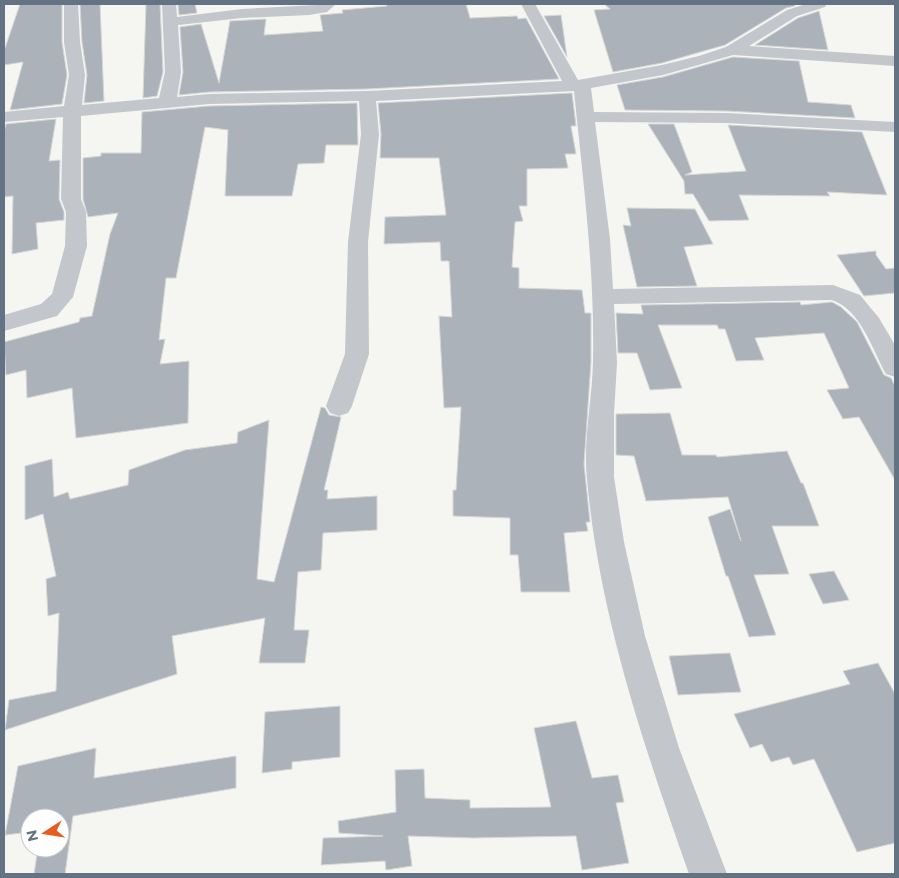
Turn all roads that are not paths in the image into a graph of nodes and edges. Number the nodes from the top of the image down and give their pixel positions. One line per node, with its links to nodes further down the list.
1 (70, 4): 13 (street)
2 (169, 4): 7 (street)
3 (329, 4): 6 (street)
4 (528, 4): 10 (street)
5 (820, 4): 8 (street)
6 (251, 7): 7 (street)
7 (170, 22): 12 (street)
8 (732, 50): 9 (street); 10 (street)
9 (895, 60)
10 (577, 85): 11 (street); 15 (street)
11 (367, 96): 12 (street); 20 (street)
12 (167, 102): 13 (street)
13 (72, 112): 14 (street); 18 (street)
14 (4, 117)
15 (585, 118): 16 (street); 17 (street)
16 (895, 127)
17 (603, 296): 19 (street); 21 (street)
18 (4, 322)
19 (895, 368)
20 (339, 406)
21 (708, 874)

